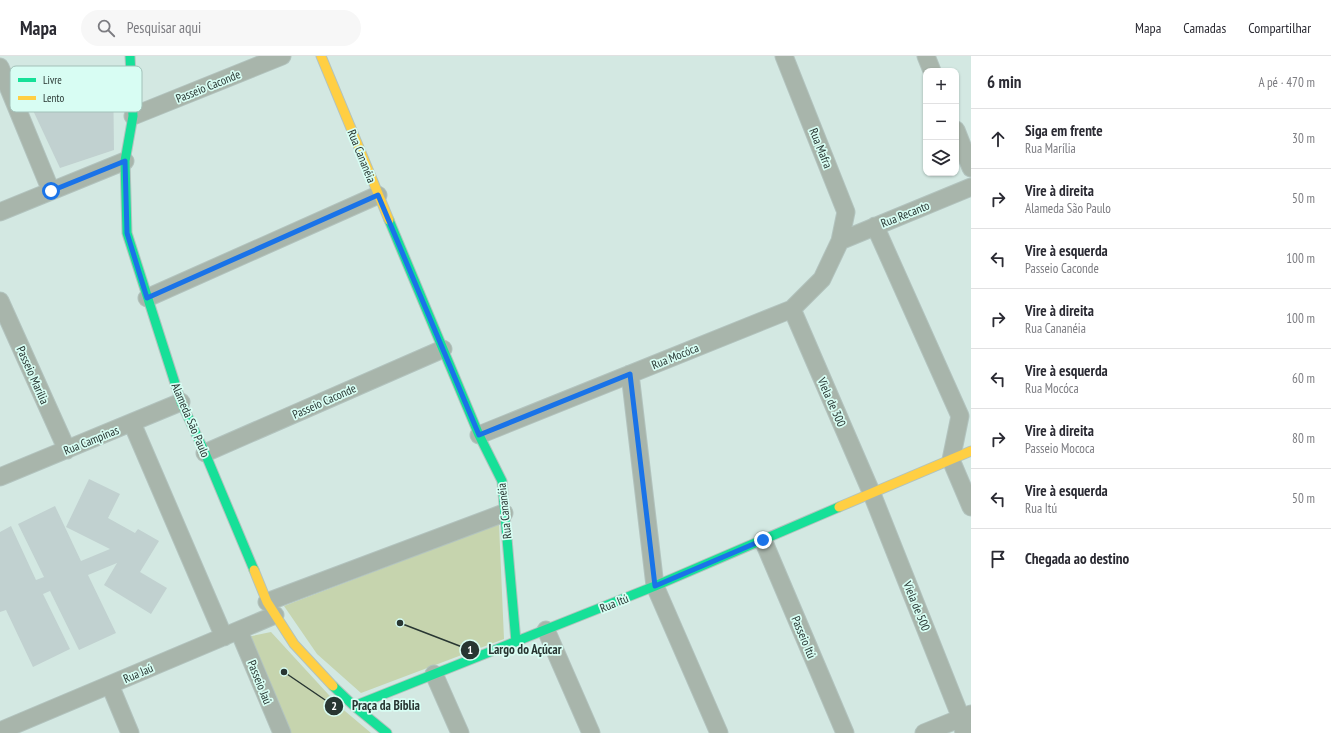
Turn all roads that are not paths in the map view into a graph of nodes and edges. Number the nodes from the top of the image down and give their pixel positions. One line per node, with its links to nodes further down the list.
1 (130, 56): 6 (street, Alameda São Paulo)
2 (282, 56): 12 (street, Passeio Caconde)
3 (321, 56): 18 (street, Rua Cananéia)
4 (784, 56): 21 (street, Rua Mafra)
5 (926, 56): 8 (street)
6 (130, 66)
7 (0, 67): 9 (street)
8 (931, 68)
9 (10, 91)
10 (19, 112): 17 (street)
11 (133, 112): 12 (street, Alameda São Paulo)
12 (133, 116): 14 (street, Alameda São Paulo)
13 (959, 138): 15 (street)
14 (125, 161): 17 (street); 22 (street, Alameda São Paulo)
15 (971, 168)
16 (971, 186): 20 (street, Rua Recanto)
17 (51, 191): 19 (street)
18 (378, 195): 22 (street); 25 (street, Rua Cananéia)
19 (0, 212)
20 (875, 226): 21 (street, Rua Recanto); 33 (street)
21 (840, 241): 24 (street, Rua Mocóca)
22 (147, 298): 27 (street, Alameda São Paulo)
23 (0, 300): 30 (street, Passeio Marília)
24 (792, 309): 26 (street, Rua Mocóca); 35 (street, Viela de 300)
25 (443, 349): 29 (street, Rua Cananéia); 32 (street, Passeio Caconde)
26 (630, 374): 29 (street, Rua Mocóca); 39 (street)
27 (182, 402): 28 (street, Rua Campinas); 32 (street, Alameda São Paulo)
28 (132, 423): 30 (street, Rua Campinas); 42 (street, Passeio Jaú)
29 (479, 435): 37 (street, Rua Cananéia)
30 (67, 450): 34 (street, Rua Campinas)
31 (971, 451): 33 (street, Rua Itú)
32 (205, 453): 40 (street, Alameda São Paulo)
33 (951, 460): 35 (street, Rua Itú); 36 (street)
34 (0, 477)
35 (872, 494): 38 (street, Rua Itú); 47 (street, Viela de 500)
36 (971, 507)
37 (504, 513): 40 (street, Rua Jaú); 43 (street, Rua Cananéia)
38 (763, 540): 39 (street, Rua Itú); 55 (street, Passeio Itú)
39 (655, 586): 41 (street, Rua Itú); 54 (street)
40 (271, 609): 42 (street, Rua Jaú); 46 (street, Alameda São Paulo)
41 (546, 630): 43 (street, Rua Itú); 53 (street)
42 (232, 634): 45 (street, Rua Jaú); 50 (street, Passeio Jaú)
43 (516, 642): 44 (street, Rua Itú)
44 (434, 674): 46 (street, Rua Itú); 52 (street)
45 (110, 685): 48 (street, Rua Jaú); 49 (street)
46 (354, 706): 51 (street, Alameda São Paulo)
47 (966, 722): 56 (street)
48 (0, 730)
49 (130, 733)
50 (282, 733)
51 (387, 733)
52 (460, 733)
53 (591, 733)
54 (719, 733)
55 (845, 733)
56 (924, 733)

